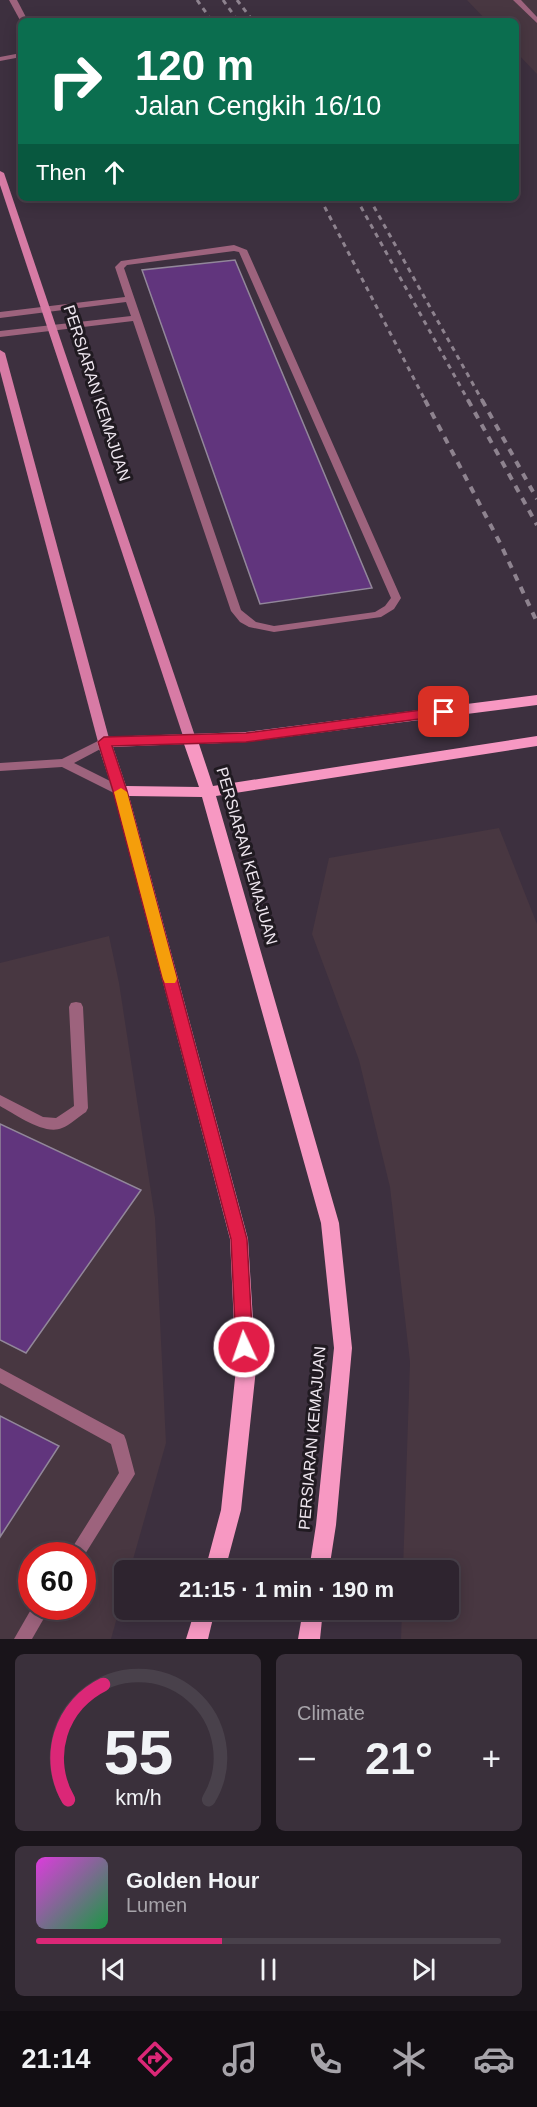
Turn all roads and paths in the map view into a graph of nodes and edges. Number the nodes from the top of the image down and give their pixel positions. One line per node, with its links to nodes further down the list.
1 (13, 0): 3 (street)
2 (518, 0): 4 (street)
3 (22, 18)
4 (537, 21)
5 (18, 55): 6 (street)
6 (0, 58)
7 (0, 173): 9 (main road, PERSIARAN KEMAJUAN)
8 (129, 299): 9 (street); 11 (street); 11 (street)
9 (47, 309): 10 (street); 12 (main road, PERSIARAN KEMAJUAN)
10 (0, 315)
11 (135, 318): 12 (street)
12 (53, 328): 13 (street); 16 (main road, PERSIARAN KEMAJUAN)
13 (0, 334)
14 (0, 353): 18 (main road)
15 (535, 700): 16 (main road)
16 (190, 739): 18 (main road); 22 (main road, PERSIARAN KEMAJUAN)
17 (537, 741): 22 (main road)
18 (104, 742): 19 (street); 21 (main road)
19 (64, 763): 20 (street); 21 (street)
20 (0, 767)
21 (120, 791): 22 (main road); 27 (main road)
22 (208, 792): 28 (main road, PERSIARAN KEMAJUAN)
23 (76, 1007): 24 (street)
24 (0, 1100)
25 (0, 1375): 26 (street)
26 (84, 1542)
27 (218, 1560)
28 (321, 1560)
29 (34, 1620): 32 (street)
30 (202, 1620): 33 (main road)
31 (312, 1620): 34 (main road)
32 (22, 1639)
33 (197, 1639)
34 (309, 1639)

